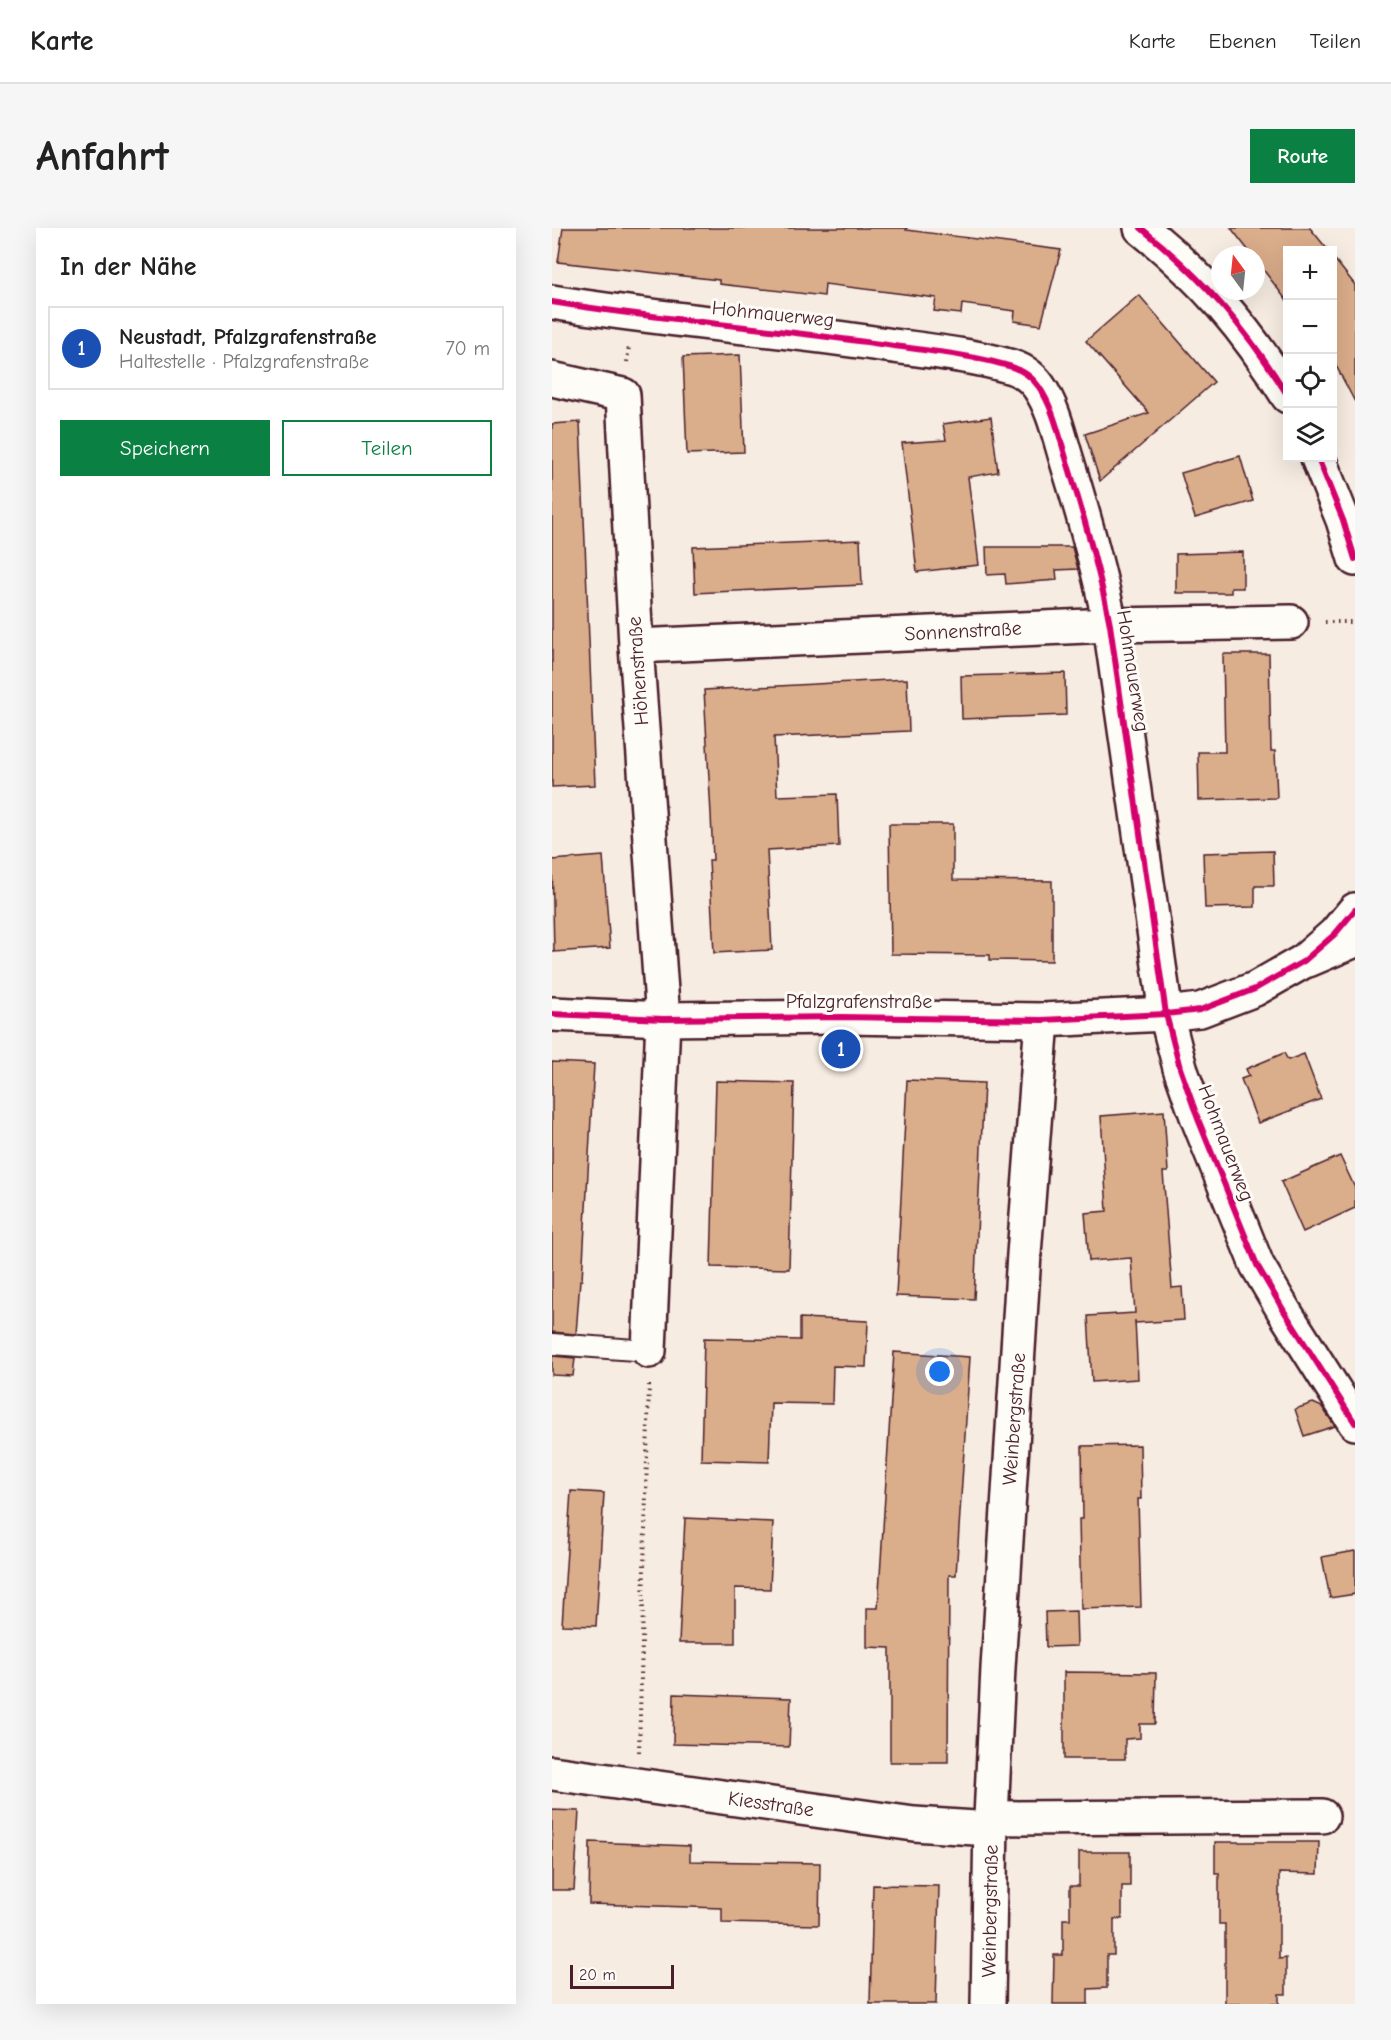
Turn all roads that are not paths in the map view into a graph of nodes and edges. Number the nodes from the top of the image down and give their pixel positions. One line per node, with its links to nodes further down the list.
1 (1141, 228): 4 (street)
2 (552, 302): 8 (street, Hohmauerweg)
3 (552, 379): 9 (street, Höhenstraße)
4 (1283, 389)
5 (1320, 462): 6 (street)
6 (1355, 559)
7 (1291, 622): 8 (street, Sonnenstraße)
8 (1110, 625): 9 (street, Sonnenstraße); 14 (street, Hohmauerweg)
9 (636, 646): 15 (street, Höhenstraße)
10 (1355, 910): 12 (street)
11 (1355, 940): 12 (street)
12 (1304, 961): 14 (street, Pfalzgrafenstraße)
13 (552, 1014): 15 (street, Pfalzgrafenstraße)
14 (1166, 1014): 16 (street, Pfalzgrafenstraße); 19 (street, Hohmauerweg)
15 (663, 1018): 16 (street, Pfalzgrafenstraße); 18 (street)
16 (1042, 1020): 22 (street, Weinbergstraße)
17 (552, 1344): 18 (lane)
18 (650, 1351)
19 (1355, 1423)
20 (552, 1773): 22 (street, Kiesstraße)
21 (1322, 1816): 22 (street, Weinbergstraße)
22 (991, 1824): 23 (street, Weinbergstraße)
23 (988, 2004)

